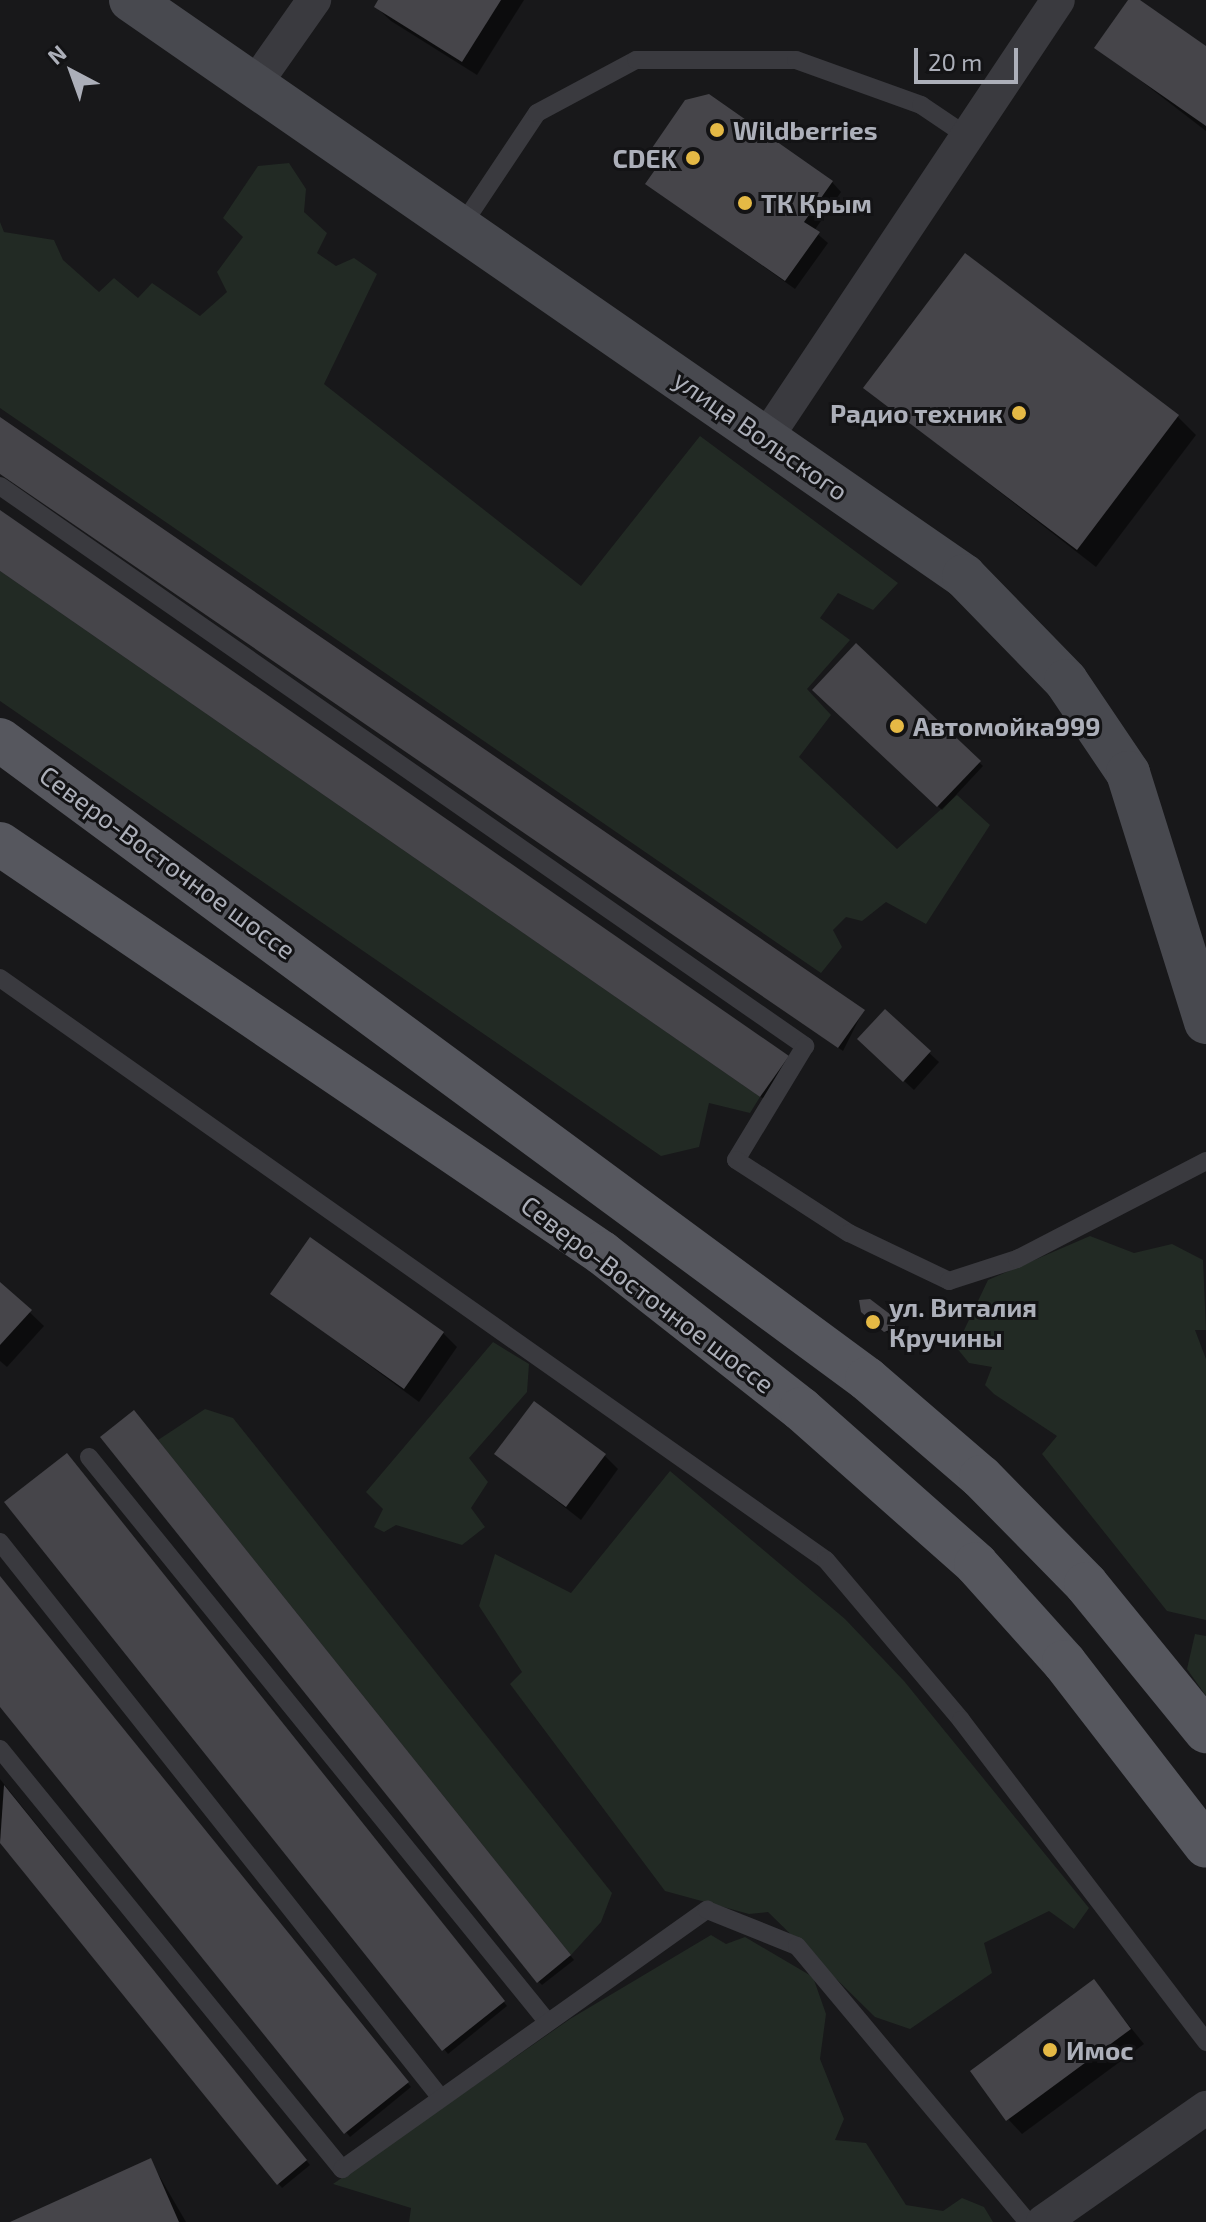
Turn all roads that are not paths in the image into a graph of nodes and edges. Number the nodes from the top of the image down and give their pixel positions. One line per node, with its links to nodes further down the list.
1 (131, 0): 4 (main road, улица Вольского)
2 (314, 0): 4 (street)
3 (1058, 0): 5 (street)
4 (255, 84): 6 (main road, улица Вольского)
5 (967, 136): 6 (lane); 7 (street)
6 (461, 227): 7 (main road, улица Вольского)
7 (766, 438): 12 (main road, улица Вольского)
8 (0, 486): 13 (lane)
9 (0, 740): 16 (main road, Северо-Восточное шоссе)
10 (0, 844): 18 (main road, Северо-Восточное шоссе)
11 (0, 978): 20 (lane)
12 (1206, 1022)
13 (1206, 1161)
14 (89, 1457): 19 (lane)
15 (0, 1542): 21 (lane)
16 (1206, 1731)
17 (0, 1749): 21 (lane)
18 (1206, 1846)
19 (545, 2019): 21 (lane); 23 (lane)
20 (1206, 2042)
21 (440, 2097)
22 (1206, 2108): 24 (street)
23 (1028, 2222)
24 (1043, 2222)

